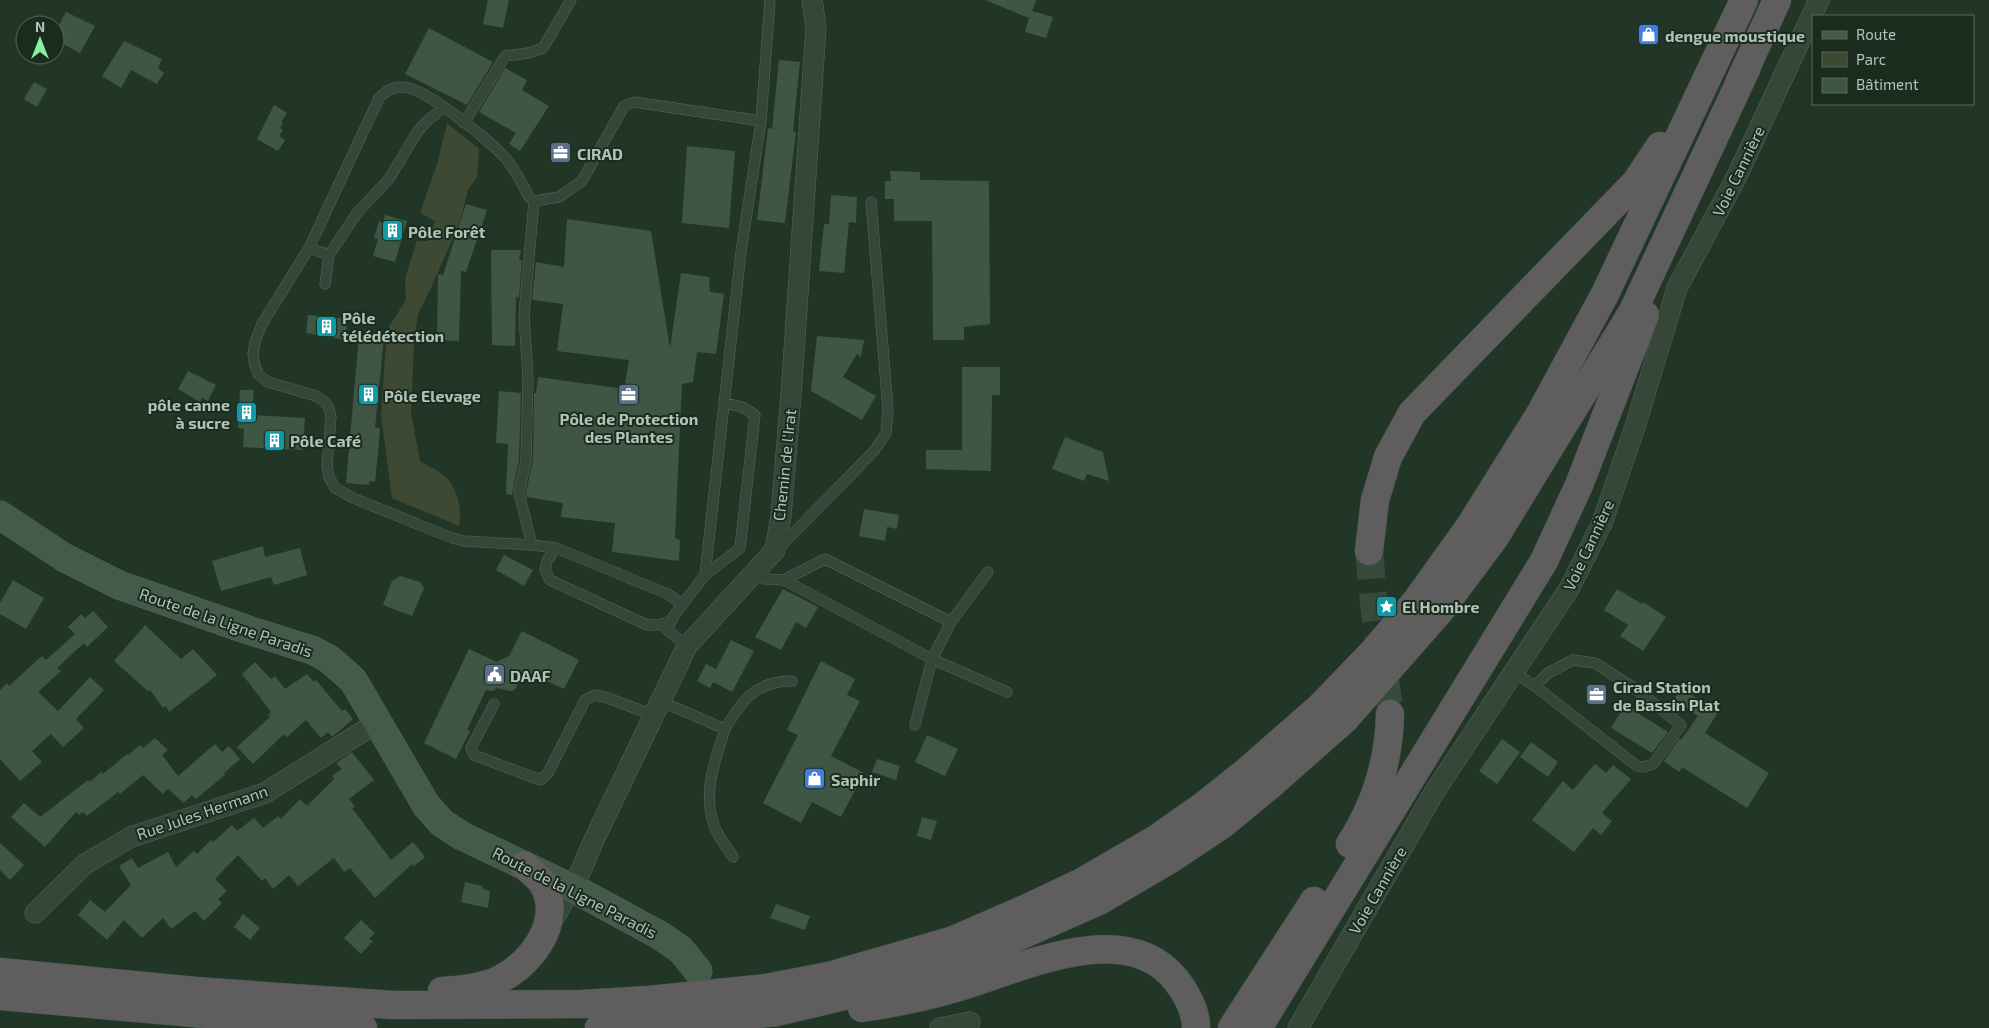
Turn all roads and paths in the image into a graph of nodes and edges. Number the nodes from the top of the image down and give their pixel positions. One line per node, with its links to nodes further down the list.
1 (571, 0): 13 (lane)
2 (770, 0): 12 (lane)
3 (812, 0): 26 (street, Chemin de l'Irat)
4 (1744, 0): 9 (highway)
5 (1777, 0): 10 (highway)
6 (1819, 0): 7 (street, Voie Cannière)
7 (1812, 15)
8 (1812, 15): 32 (street, Voie Cannière)
9 (1715, 64): 23 (highway); 50 (highway)
10 (1746, 67): 53 (highway); 59 (highway)
11 (443, 108): 13 (lane); 16 (lane); 17 (lane)
12 (762, 121): 14 (lane); 19 (lane)
13 (464, 123): 14 (lane)
14 (534, 201): 21 (lane)
15 (871, 202): 26 (lane)
16 (309, 248): 17 (lane); 21 (lane)
17 (329, 255): 18 (lane)
18 (325, 284)
19 (725, 403): 25 (lane); 25 (lane)
20 (0, 515): 39 (main road, Route de la Ligne Paradis)
21 (532, 545): 22 (lane)
22 (556, 548): 28 (lane); 28 (lane)
23 (1369, 551)
24 (988, 572): 29 (lane)
25 (705, 576): 28 (lane)
26 (750, 578): 27 (lane); 30 (street, Chemin de l'Irat)
27 (784, 580): 29 (lane); 31 (lane)
28 (682, 604): 30 (lane)
29 (952, 622): 31 (lane)
30 (687, 646): 37 (street, Chemin de l'Irat)
31 (932, 658): 35 (lane); 40 (lane)
32 (1515, 673): 34 (lane); 60 (street, Voie Cannière)
33 (792, 680): 41 (lane)
34 (1535, 686): 34 (lane)
35 (1007, 692)
36 (494, 704): 37 (lane)
37 (657, 708): 41 (lane); 46 (street, Chemin de l'Irat)
38 (1390, 714): 58 (highway)
39 (378, 722): 42 (main road, Route de la Ligne Paradis); 47 (street, Rue Jules Hermann)
40 (915, 725)
41 (725, 729): 44 (lane)
42 (409, 775): 43 (main road, Route de la Ligne Paradis); 46 (main road, Route de la Ligne Paradis)
43 (462, 836): 45 (main road, Route de la Ligne Paradis); 46 (main road)
44 (733, 857)
45 (524, 865): 46 (main road, Route de la Ligne Paradis); 48 (highway)
46 (575, 880): 48 (street, Chemin de l'Irat)
47 (35, 913)
48 (540, 945): 50 (highway)
49 (0, 972): 50 (highway)
50 (37, 976)
51 (0, 996): 54 (highway)
52 (970, 1022): 56 (street)
53 (652, 1025): 55 (highway); 57 (highway)
54 (363, 1028)
55 (599, 1028)
56 (940, 1028)
57 (1196, 1028)
58 (1232, 1028)
59 (1258, 1028)
60 (1298, 1028)

